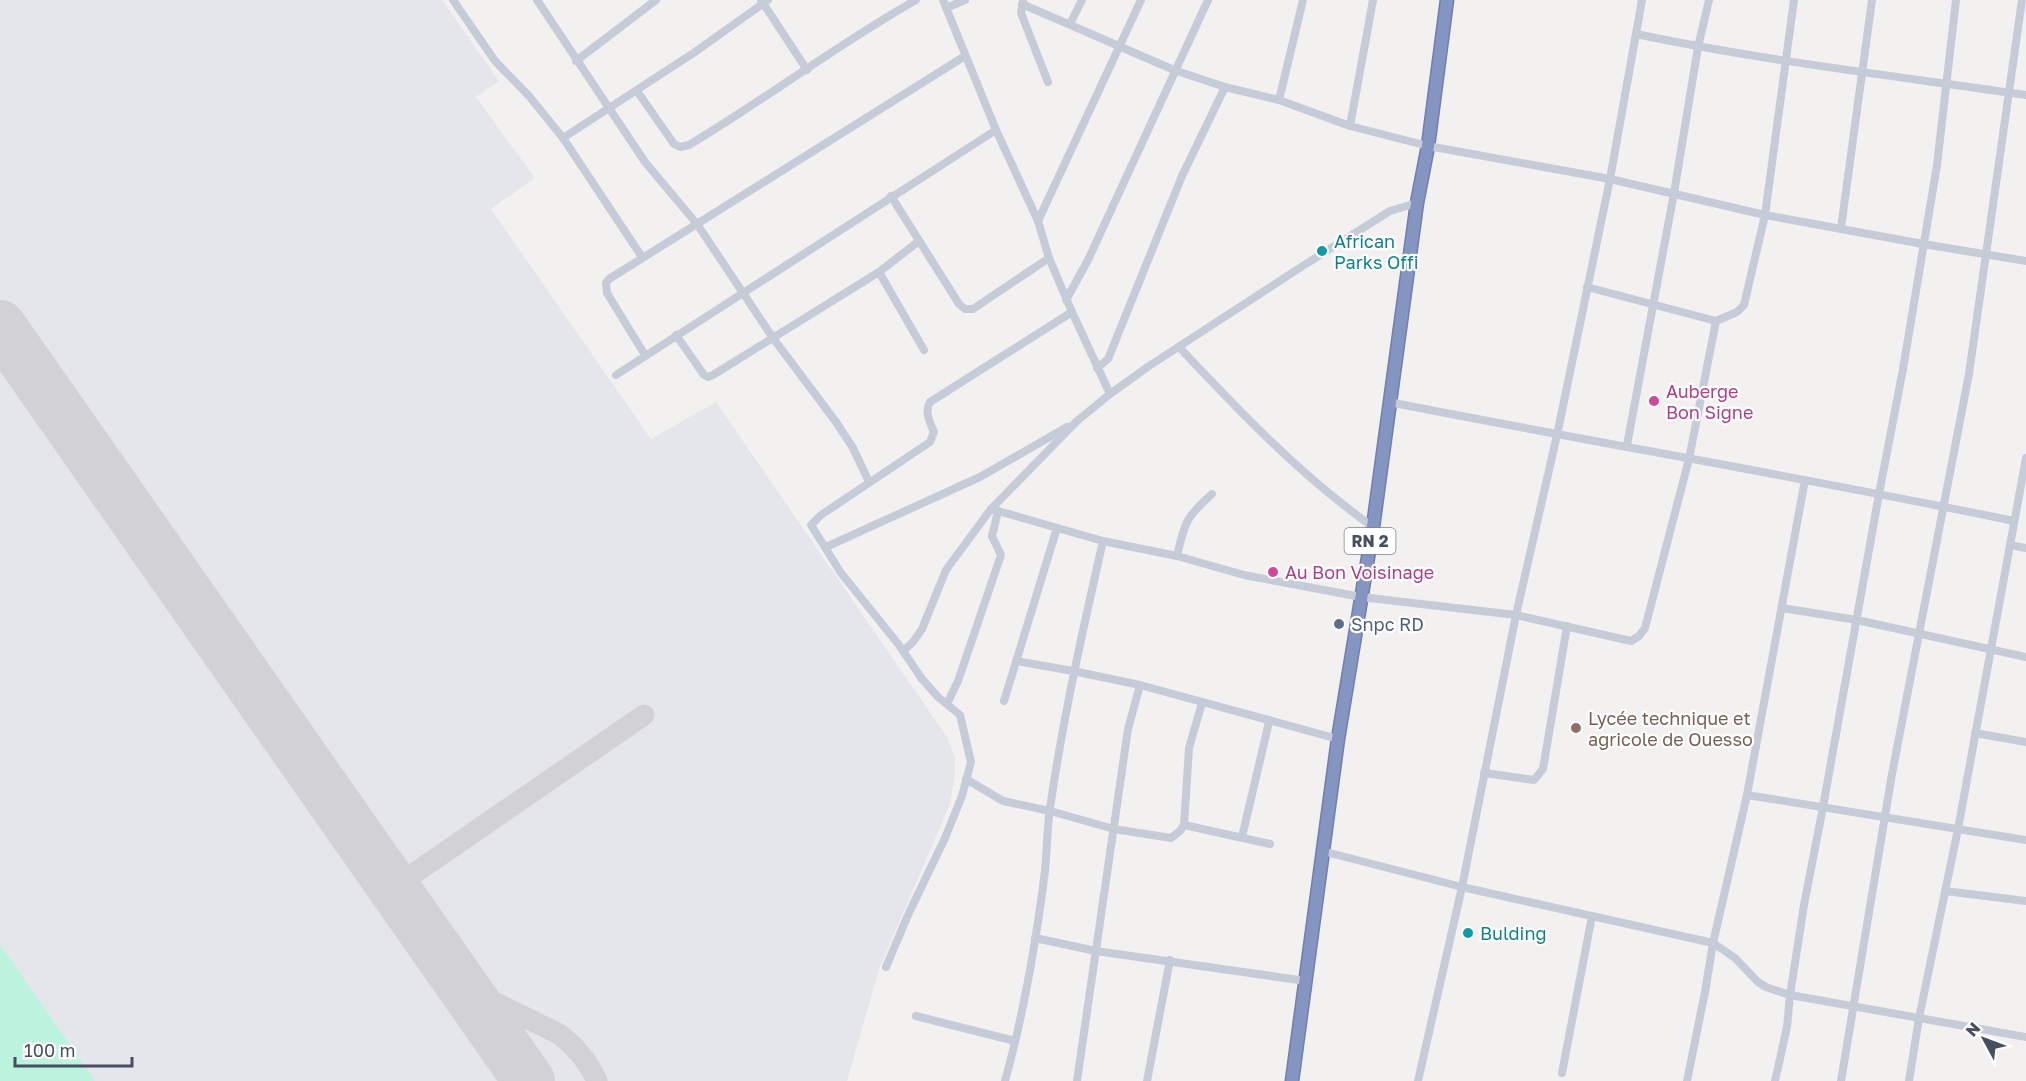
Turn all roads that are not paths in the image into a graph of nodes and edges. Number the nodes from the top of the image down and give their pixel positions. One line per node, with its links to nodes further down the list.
1 (453, 0): 41 (street)
2 (537, 0): 26 (street)
3 (656, 0): 26 (street)
4 (916, 0): 28 (street)
5 (965, 0): 20 (street)
6 (1082, 0): 21 (street)
7 (1141, 0): 23 (street)
8 (1209, 0): 29 (street)
9 (1304, 0): 37 (street)
10 (1373, 0): 39 (street)
11 (1447, 0): 42 (highway, RN 2)
12 (1642, 0): 22 (street)
13 (1709, 0): 24 (street)
14 (1794, 0): 27 (street)
15 (1872, 0): 30 (street)
16 (1956, 0): 32 (street)
17 (2022, 0): 35 (street)
18 (764, 1): 28 (street); 34 (street)
19 (1023, 2): 21 (street); 31 (street)
20 (945, 4): 25 (street)
21 (1070, 24): 23 (street)
22 (1636, 34): 24 (street); 43 (street)
23 (1120, 46): 29 (street); 48 (street)
24 (1698, 47): 27 (street); 44 (street)
25 (965, 56): 40 (street); 49 (street)
26 (576, 61): 38 (street)
27 (1786, 62): 30 (street); 47 (street)
28 (807, 70): 34 (street)
29 (1174, 70): 33 (street); 60 (street)
30 (1862, 74): 32 (street); 50 (street)
31 (1048, 82)
32 (1947, 84): 35 (street); 52 (street)
33 (1225, 87): 37 (street); 69 (street)
34 (637, 91): 38 (street)
35 (2009, 93): 36 (street); 53 (street)
36 (2026, 95)
37 (1279, 100): 39 (street)
38 (610, 108): 41 (street); 49 (street)
39 (1350, 126): 42 (street)
40 (996, 130): 45 (street); 48 (street)
41 (563, 138): 54 (street)
42 (1428, 146): 43 (street); 46 (highway, RN 2)
43 (1610, 179): 44 (street); 58 (street)
44 (1674, 193): 47 (street); 61 (street)
45 (891, 196): 51 (street); 59 (street)
46 (1417, 203): 66 (street); 72 (highway, RN 2)
47 (1765, 214): 50 (street); 63 (street)
48 (1038, 221): 55 (street)
49 (697, 224): 54 (street); 59 (street)
50 (1841, 228): 52 (street)
51 (919, 241): 55 (street); 57 (street)
52 (1923, 244): 53 (street); 81 (street)
53 (1986, 254): 56 (street); 82 (street)
54 (642, 257): 68 (street)
55 (1049, 258): 60 (street)
56 (2026, 261)
57 (879, 272): 65 (street); 67 (street)
58 (1587, 287): 61 (street); 74 (street)
59 (742, 292): 64 (street); 65 (street)
60 (1066, 300): 62 (street)
61 (1652, 304): 63 (street); 75 (street)
62 (1071, 312): 69 (street); 79 (street)
63 (1716, 321): 77 (street)
64 (676, 335): 65 (street); 68 (street)
65 (773, 338): 79 (street)
66 (1179, 347): 71 (street); 85 (street)
67 (924, 350)
68 (645, 355): 70 (street)
69 (1097, 368): 71 (street)
70 (616, 375)
71 (1110, 394): 73 (street)
72 (1389, 402): 74 (street); 85 (highway, RN 2)
73 (1077, 421): 83 (street); 89 (street)
74 (1557, 435): 75 (street); 94 (street)
75 (1627, 446): 77 (street)
76 (2026, 458): 84 (street)
77 (1689, 459): 78 (street); 96 (street)
78 (1805, 480): 81 (street); 93 (street)
79 (869, 482): 89 (street)
80 (1212, 494): 91 (street)
81 (1879, 494): 82 (street); 95 (street)
82 (1944, 507): 84 (street); 97 (street)
83 (994, 510): 86 (street); 99 (street); 106 (street)
84 (2014, 521): 88 (street)
85 (1373, 527): 92 (highway, RN 2)
86 (1057, 528): 87 (street); 101 (street)
87 (1103, 541): 91 (street); 102 (street)
88 (2010, 545): 90 (street); 98 (street)
89 (826, 547): 99 (street)
90 (2026, 548)
91 (1177, 556): 92 (street)
92 (1361, 597): 94 (street); 109 (highway, RN 2)
93 (1782, 608): 95 (street); 113 (street)
94 (1516, 615): 96 (street); 111 (street)
95 (1857, 621): 97 (street); 114 (street)
96 (1567, 626): 111 (street)
97 (1920, 633): 98 (street); 116 (street)
98 (1992, 650): 100 (street); 108 (street)
99 (903, 651): 106 (street)
100 (2026, 657)
101 (1016, 661): 102 (street); 104 (street)
102 (1073, 670): 103 (street); 115 (street)
103 (1140, 685): 105 (street); 118 (street)
104 (1004, 701)
105 (1202, 703): 107 (street); 117 (street)
106 (947, 704): 112 (street)
107 (1269, 722): 109 (street); 120 (street)
108 (1975, 733): 110 (street); 119 (street)
109 (1338, 740): 123 (highway, RN 2)
110 (2026, 742)
111 (1484, 773): 124 (street)
112 (966, 779): 115 (street); 132 (street)
113 (1747, 795): 114 (street); 129 (street)
114 (1824, 807): 116 (street); 134 (street)
115 (1050, 811): 118 (street); 128 (street)
116 (1884, 817): 119 (street); 135 (street)
117 (1184, 825): 118 (street); 120 (street)
118 (1114, 829): 130 (street)
119 (1958, 829): 121 (street); 125 (street)
120 (1242, 837): 122 (street)
121 (2026, 840)
122 (1270, 844)
123 (1322, 851): 124 (street); 133 (highway, RN 2)
124 (1462, 887): 127 (street); 145 (street)
125 (1945, 891): 126 (street); 137 (street)
126 (2026, 901)
127 (1592, 916): 129 (street); 140 (street)
128 (1035, 938): 130 (street); 139 (street)
129 (1713, 943): 134 (street); 146 (street)
130 (1096, 951): 131 (street); 142 (street)
131 (1170, 960): 133 (street); 143 (street)
132 (886, 967)
133 (1306, 981): 144 (highway, RN 2)
134 (1790, 994): 135 (street); 147 (street)
135 (1852, 1007): 137 (street); 148 (street)
136 (916, 1017): 139 (street)
137 (1918, 1018): 138 (street); 149 (street)
138 (2026, 1037)
139 (1015, 1041): 141 (street)
140 (1562, 1073)
141 (1005, 1081)
142 (1077, 1081)
143 (1147, 1081)
144 (1292, 1081)
145 (1419, 1081)
146 (1687, 1081)
147 (1775, 1081)
148 (1841, 1081)
149 (1909, 1081)

